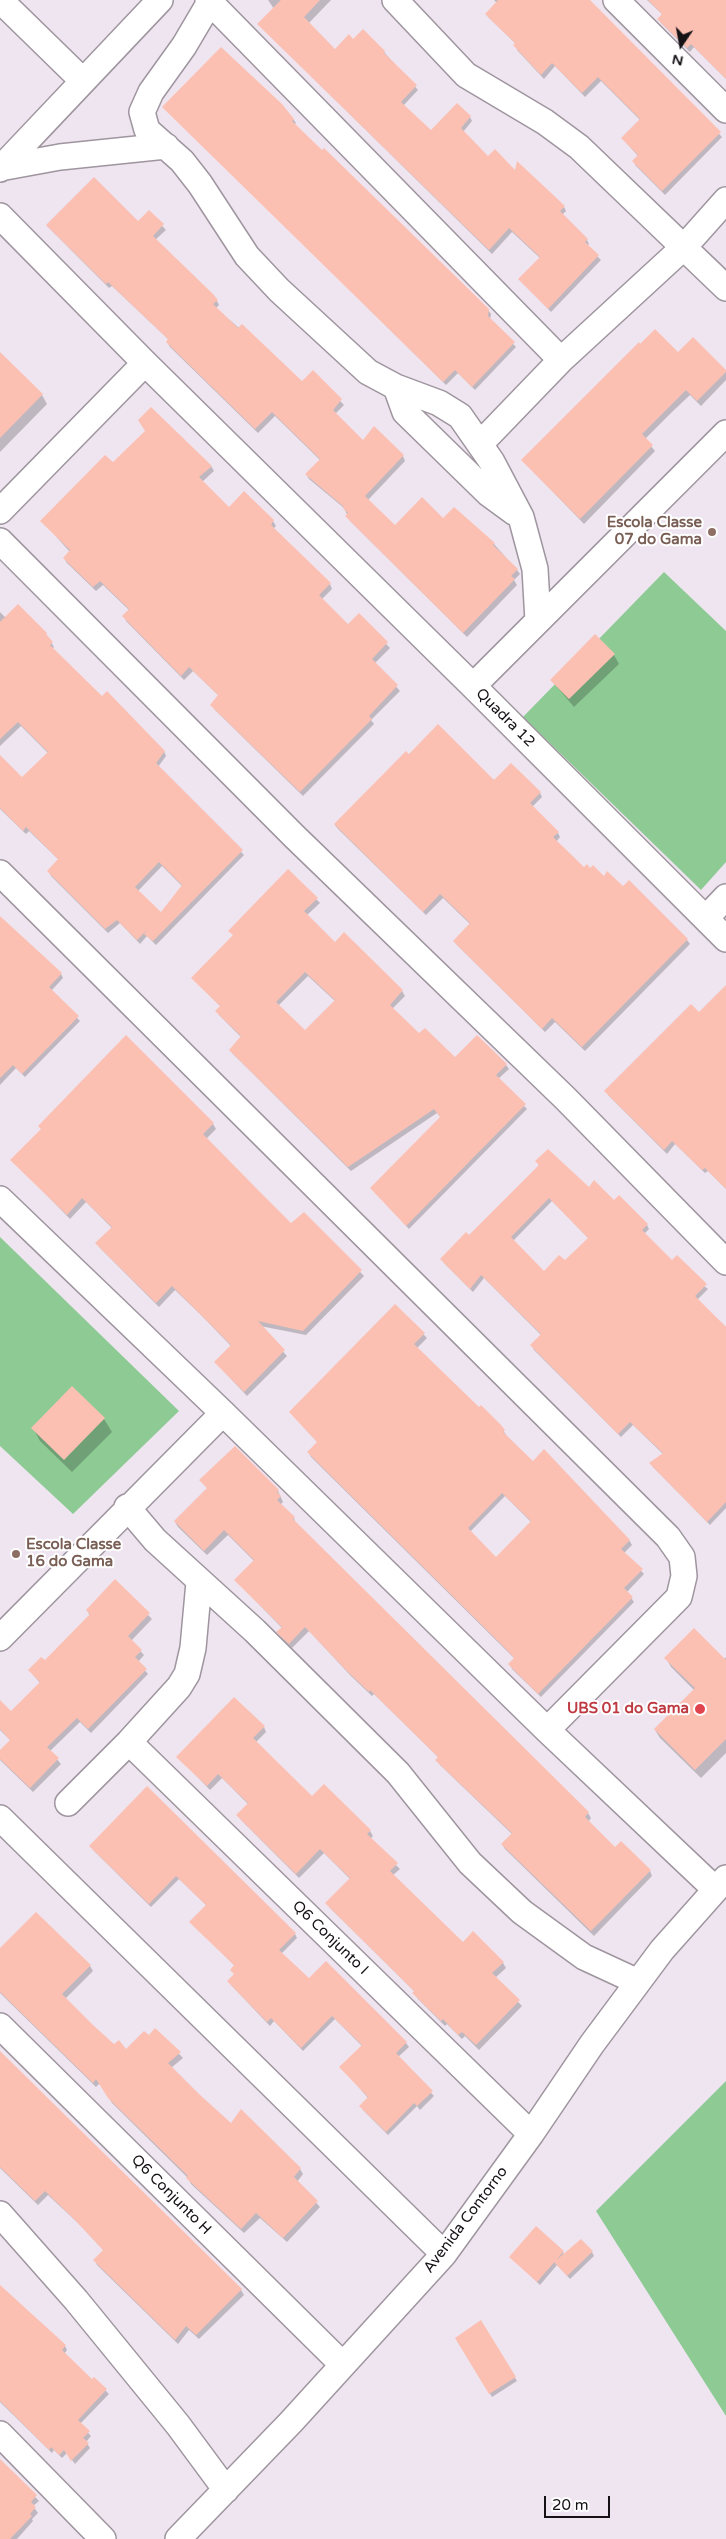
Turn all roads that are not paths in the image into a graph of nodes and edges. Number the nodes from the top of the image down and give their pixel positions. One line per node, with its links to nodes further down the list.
1 (0, 0): 6 (street)
2 (160, 0): 6 (street)
3 (396, 0): 12 (street)
4 (616, 0): 7 (street)
5 (209, 1): 8 (street); 14 (street)
6 (83, 81): 9 (street)
7 (726, 110)
8 (166, 146): 9 (street); 16 (street)
9 (0, 169)
10 (726, 200): 12 (street)
11 (0, 216): 15 (street)
12 (685, 246): 13 (street); 14 (street)
13 (726, 288)
14 (561, 360): 18 (street)
15 (145, 363): 19 (street); 23 (street)
16 (396, 387): 18 (street); 20 (street)
17 (726, 433): 22 (street, Quadra 12)
18 (480, 444): 20 (street)
19 (0, 511)
20 (522, 517): 22 (street)
21 (0, 541): 29 (street)
22 (538, 621): 23 (street, Quadra 12)
23 (473, 686): 26 (street, Quadra 12)
24 (0, 873): 34 (street)
25 (726, 897): 26 (street)
26 (706, 918): 27 (street, Quadra 12)
27 (726, 939)
28 (0, 1200): 30 (street)
29 (726, 1262)
30 (223, 1413): 31 (street); 34 (street)
31 (128, 1507): 32 (street); 33 (street)
32 (199, 1582): 35 (street); 39 (street)
33 (0, 1638)
34 (546, 1730): 38 (street)
35 (129, 1742): 36 (street); 41 (street, Q6 Conjunto I)
36 (68, 1803)
37 (5, 1834): 43 (street)
38 (720, 1883): 39 (street, Avenida Contorno)
39 (638, 1982): 41 (street, Avenida Contorno)
40 (0, 2026): 44 (street, Q6 Conjunto H)
41 (531, 2134): 43 (street, Avenida Contorno)
42 (0, 2214): 46 (street)
43 (444, 2254): 44 (street, Avenida Contorno)
44 (342, 2364): 46 (street, Avenida Contorno)
45 (0, 2434): 47 (street)
46 (226, 2490): 48 (street, Avenida Contorno)
47 (103, 2539)
48 (178, 2539)

